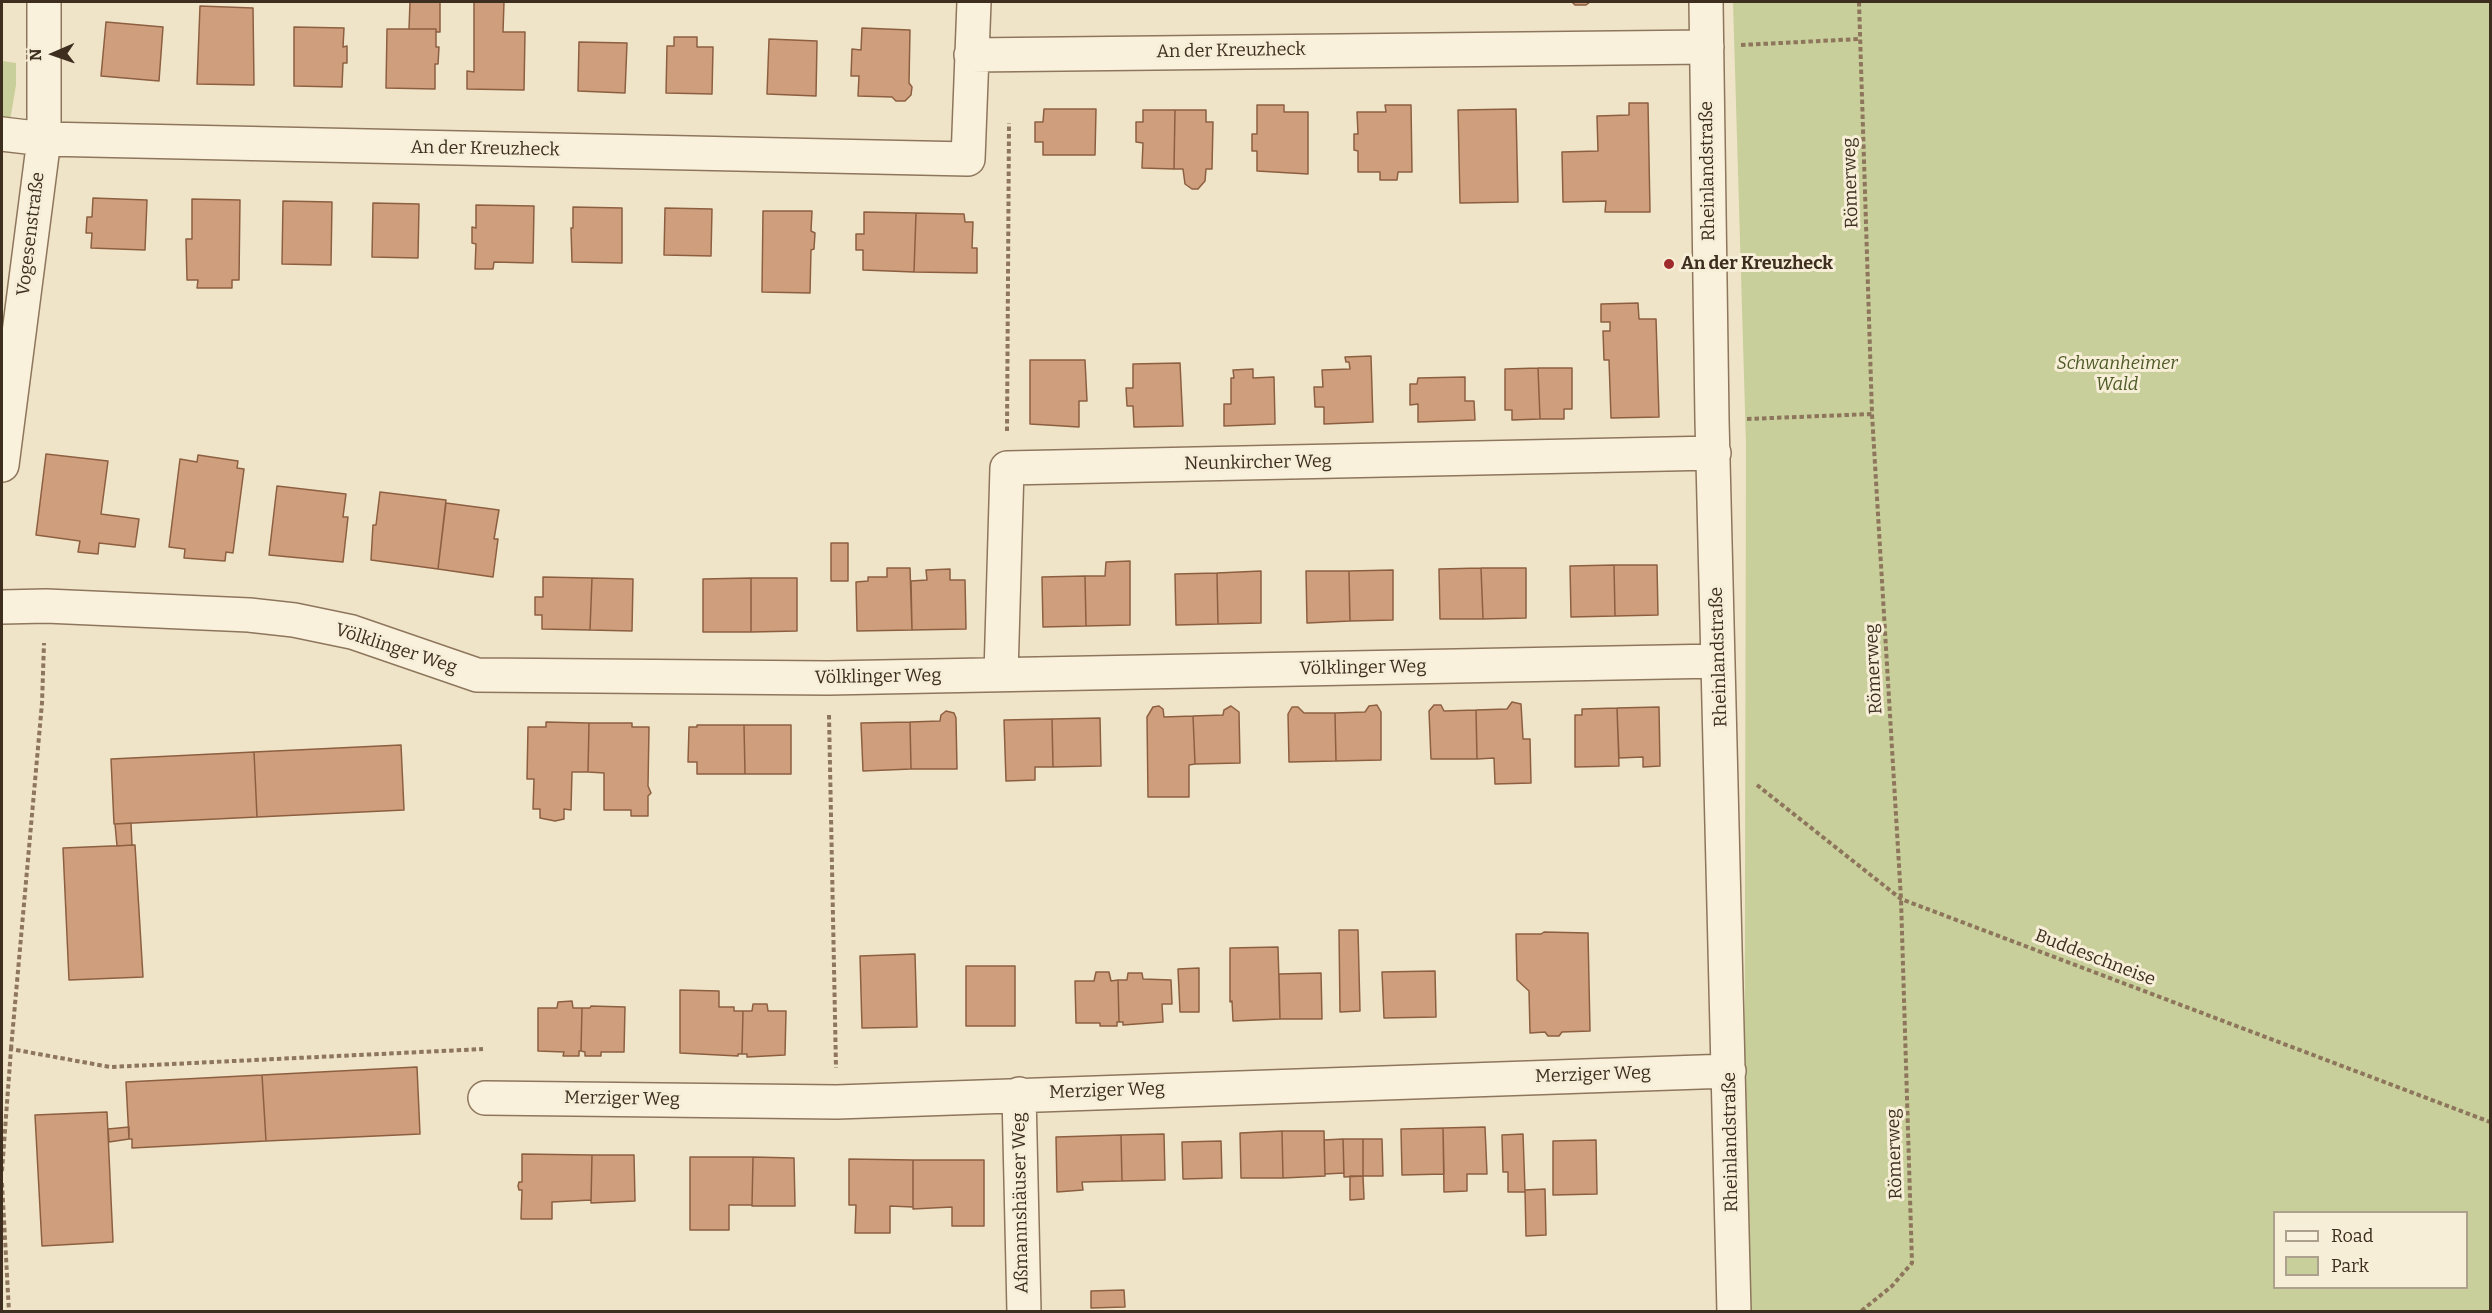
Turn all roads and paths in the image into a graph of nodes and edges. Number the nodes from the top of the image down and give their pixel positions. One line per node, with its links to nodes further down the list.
1 (44, 2): 10 (street, Vogesenstraße)
2 (974, 2): 7 (street)
3 (1706, 2): 6 (street, Rheinlandstraße)
4 (1859, 2): 5 (path, Römerweg)
5 (1860, 39): 6 (path); 11 (path, Römerweg)
6 (1707, 47): 7 (street, An der Kreuzheck); 12 (street, Rheinlandstraße)
7 (971, 55): 10 (street, An der Kreuzheck)
8 (1009, 113): 15 (path)
9 (2, 134): 10 (street, An der Kreuzheck)
10 (44, 139): 14 (street, Vogesenstraße)
11 (1872, 414): 12 (path); 22 (path, Römerweg)
12 (1712, 420): 13 (street, Rheinlandstraße)
13 (1714, 453): 15 (street, Neunkircher Weg); 18 (street, Rheinlandstraße)
14 (2, 465)
15 (1007, 468): 19 (street)
16 (46, 606): 17 (street, Völklinger Weg); 20 (street, Völklinger Weg); 23 (path)
17 (2, 607)
18 (1718, 661): 19 (street, Völklinger Weg); 21 (street, Rheinlandstraße)
19 (1001, 674): 20 (street, Völklinger Weg)
20 (828, 678): 28 (path)
21 (1722, 762): 22 (path, Buddeschneise); 25 (street, Rheinlandstraße)
22 (1901, 900): 29 (path, Buddeschneise); 36 (path, Römerweg)
23 (11, 1049): 24 (path); 30 (path)
24 (483, 1049)
25 (1729, 1071): 26 (street, Merziger Weg); 35 (street, Rheinlandstraße)
26 (1019, 1094): 28 (street, Merziger Weg); 34 (street, Aßmannshäuser Weg)
27 (485, 1098): 28 (street, Merziger Weg)
28 (837, 1102)
29 (2490, 1122)
30 (2, 1171)
31 (2, 1183): 32 (path)
32 (4, 1255): 33 (path)
33 (9, 1311)
34 (1024, 1311)
35 (1734, 1311)
36 (1860, 1311)

